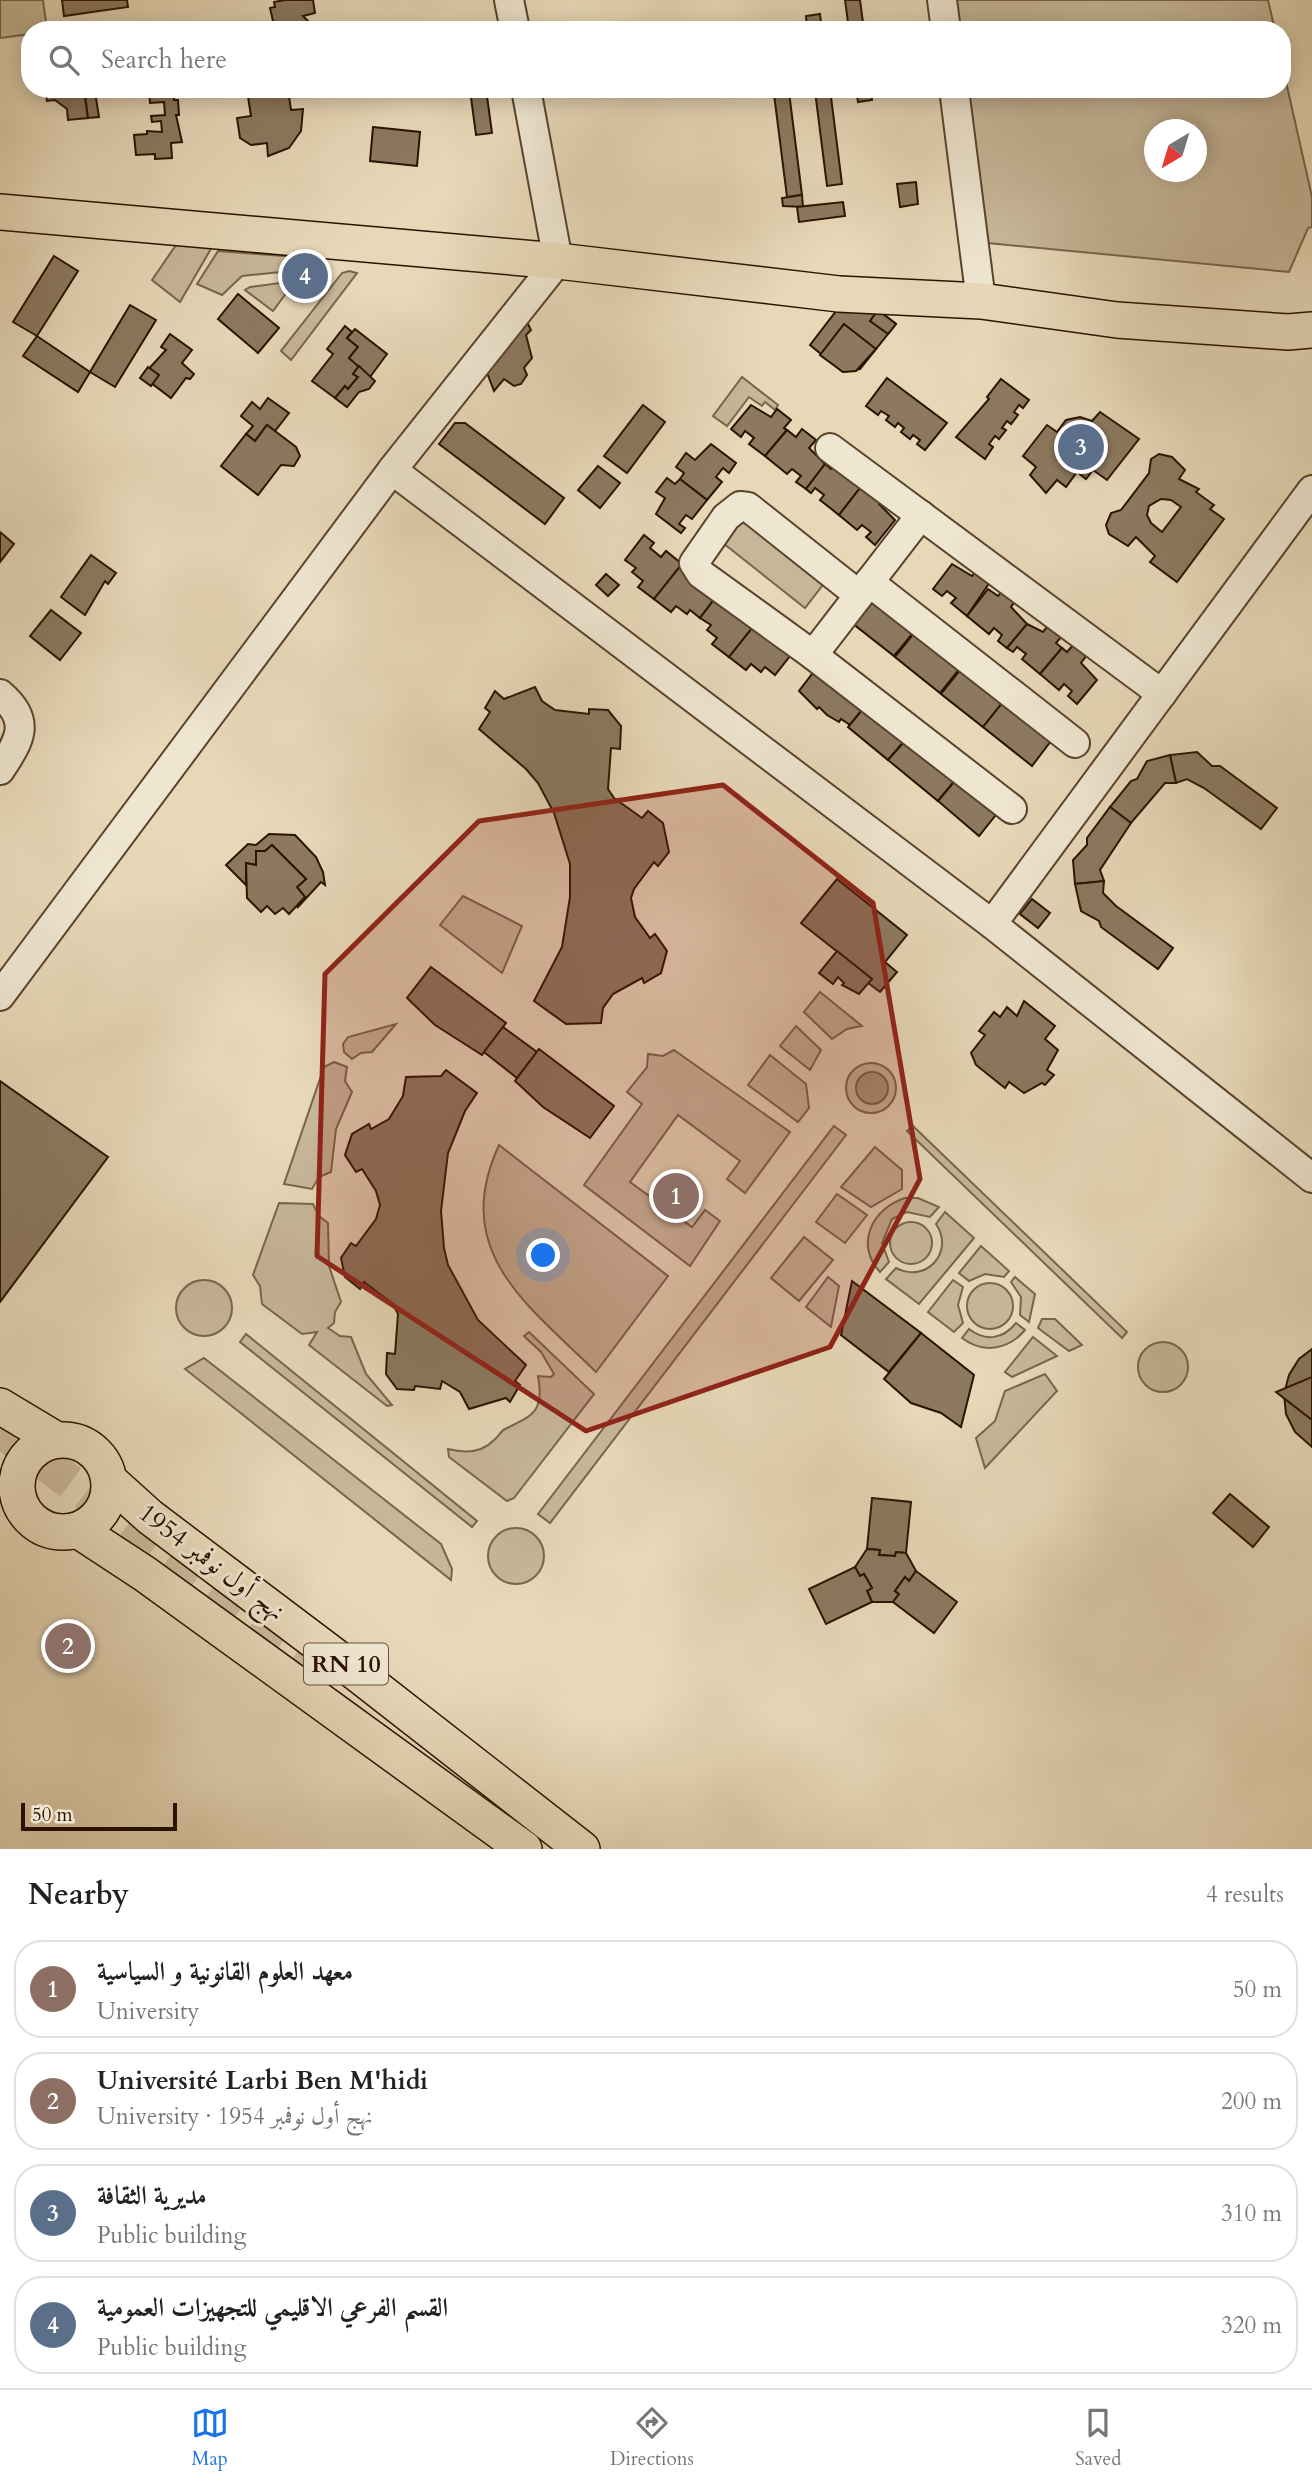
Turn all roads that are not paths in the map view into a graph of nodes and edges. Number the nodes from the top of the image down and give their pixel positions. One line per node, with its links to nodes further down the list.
1 (509, 0): 3 (street)
2 (942, 0): 4 (street)
3 (513, 21)
4 (945, 21)
5 (528, 98): 8 (street)
6 (955, 98): 9 (street)
7 (0, 212): 8 (main road)
8 (558, 261): 9 (main road); 12 (street)
9 (981, 301): 10 (main road)
10 (1304, 333)
11 (830, 448): 14 (street)
12 (392, 470): 22 (street); 23 (street)
13 (1312, 490): 18 (street)
14 (921, 515): 15 (street); 18 (street)
15 (864, 589): 16 (street); 16 (street); 19 (street)
16 (813, 655): 21 (street)
17 (0, 694): 20 (street)
18 (1163, 694): 22 (street)
19 (1075, 743)
20 (0, 770)
21 (1012, 809)
22 (992, 924): 24 (street)
23 (0, 996)
24 (1312, 1178)
25 (0, 1406): 26 (main road)
26 (55, 1439): 27 (main road); 28 (main road)
27 (8, 1478): 29 (main road)
28 (109, 1480): 29 (main road); 32 (main road, نهج أول نوفمبر 1954 / RN 10)
29 (78, 1530): 30 (main road, نهج أول نوفمبر 1954)
30 (524, 1849)
31 (537, 1849): 32 (main road, RN 10)
32 (581, 1849)

